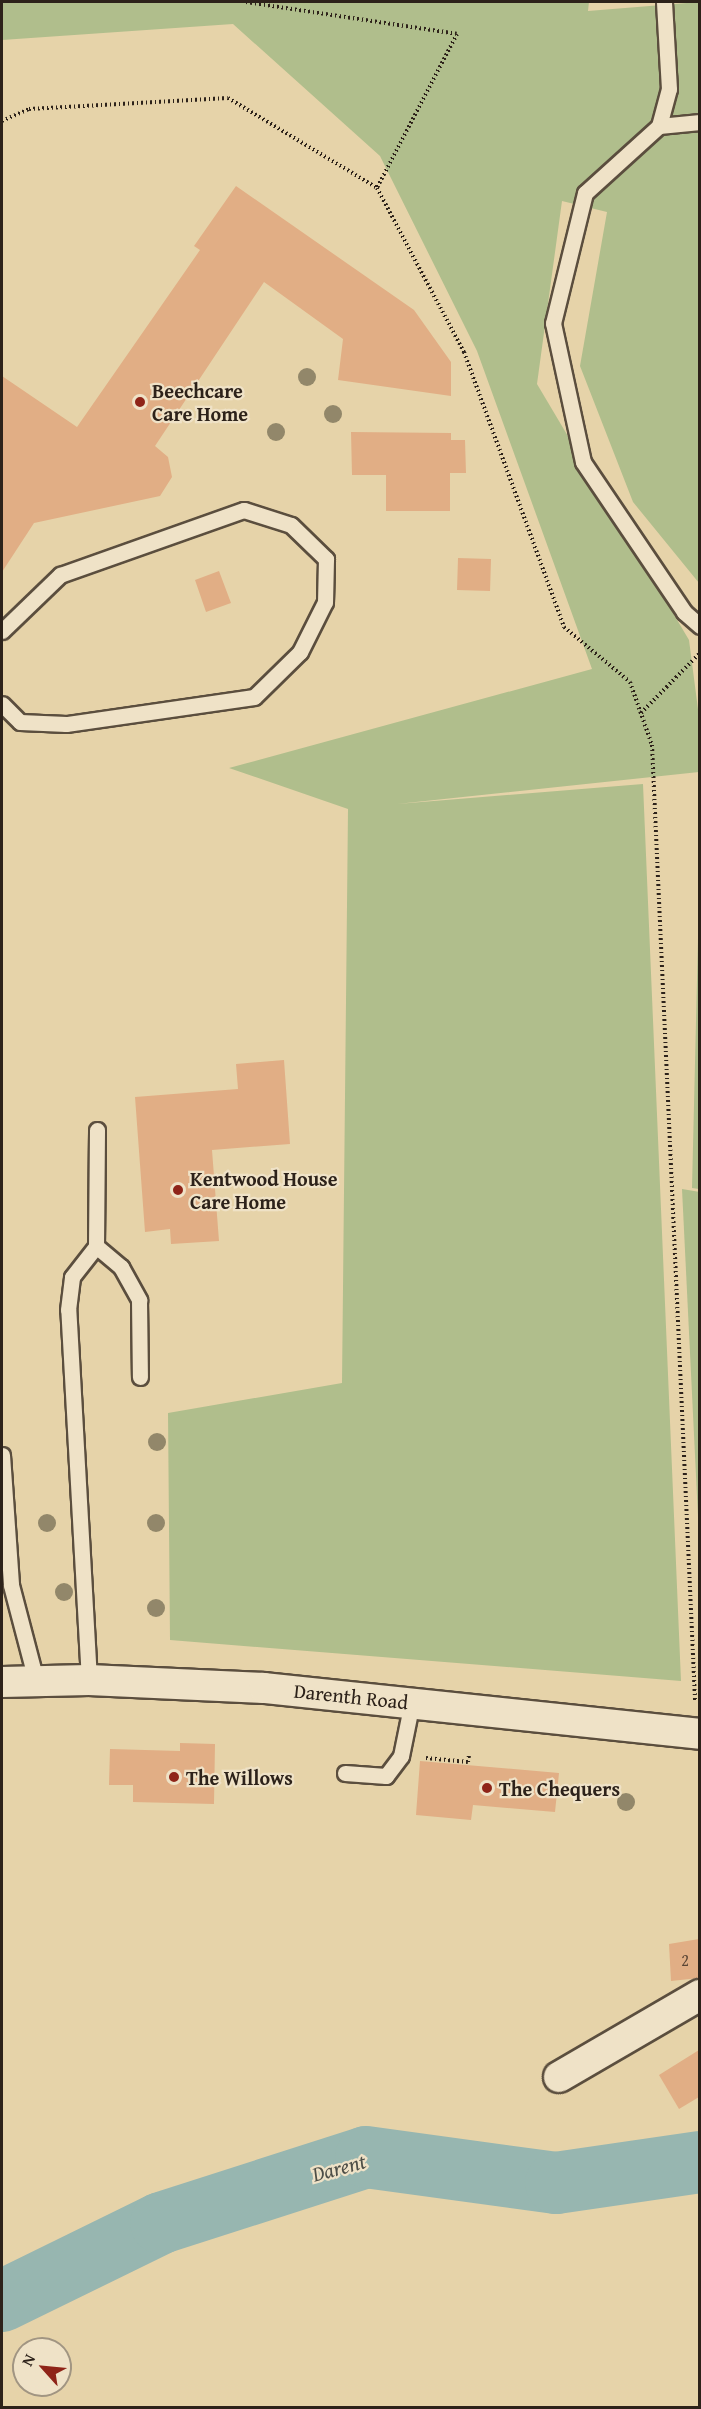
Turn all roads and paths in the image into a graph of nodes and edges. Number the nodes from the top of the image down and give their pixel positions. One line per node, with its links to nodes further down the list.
1 (246, 2): 6 (path)
2 (664, 2): 5 (lane)
3 (2, 121): 6 (path)
4 (699, 122): 5 (lane)
5 (659, 126): 7 (lane)
6 (377, 188): 11 (path)
7 (699, 626)
8 (2, 631): 10 (lane)
9 (699, 653): 11 (path)
10 (2, 704)
11 (641, 713): 20 (path)
12 (97, 1130): 13 (lane)
13 (96, 1246): 14 (lane); 17 (lane)
14 (140, 1377)
15 (2, 1455): 16 (lane)
16 (36, 1680): 17 (street, Darenth Road); 18 (street, Darenth Road)
17 (89, 1680): 19 (street, Darenth Road)
18 (2, 1682)
19 (412, 1702): 20 (street, Darenth Road); 22 (lane)
20 (698, 1734)
21 (469, 1755): 22 (path)
22 (401, 1756): 23 (lane)
23 (345, 1773)
24 (699, 1995): 25 (street)
25 (559, 2077)

